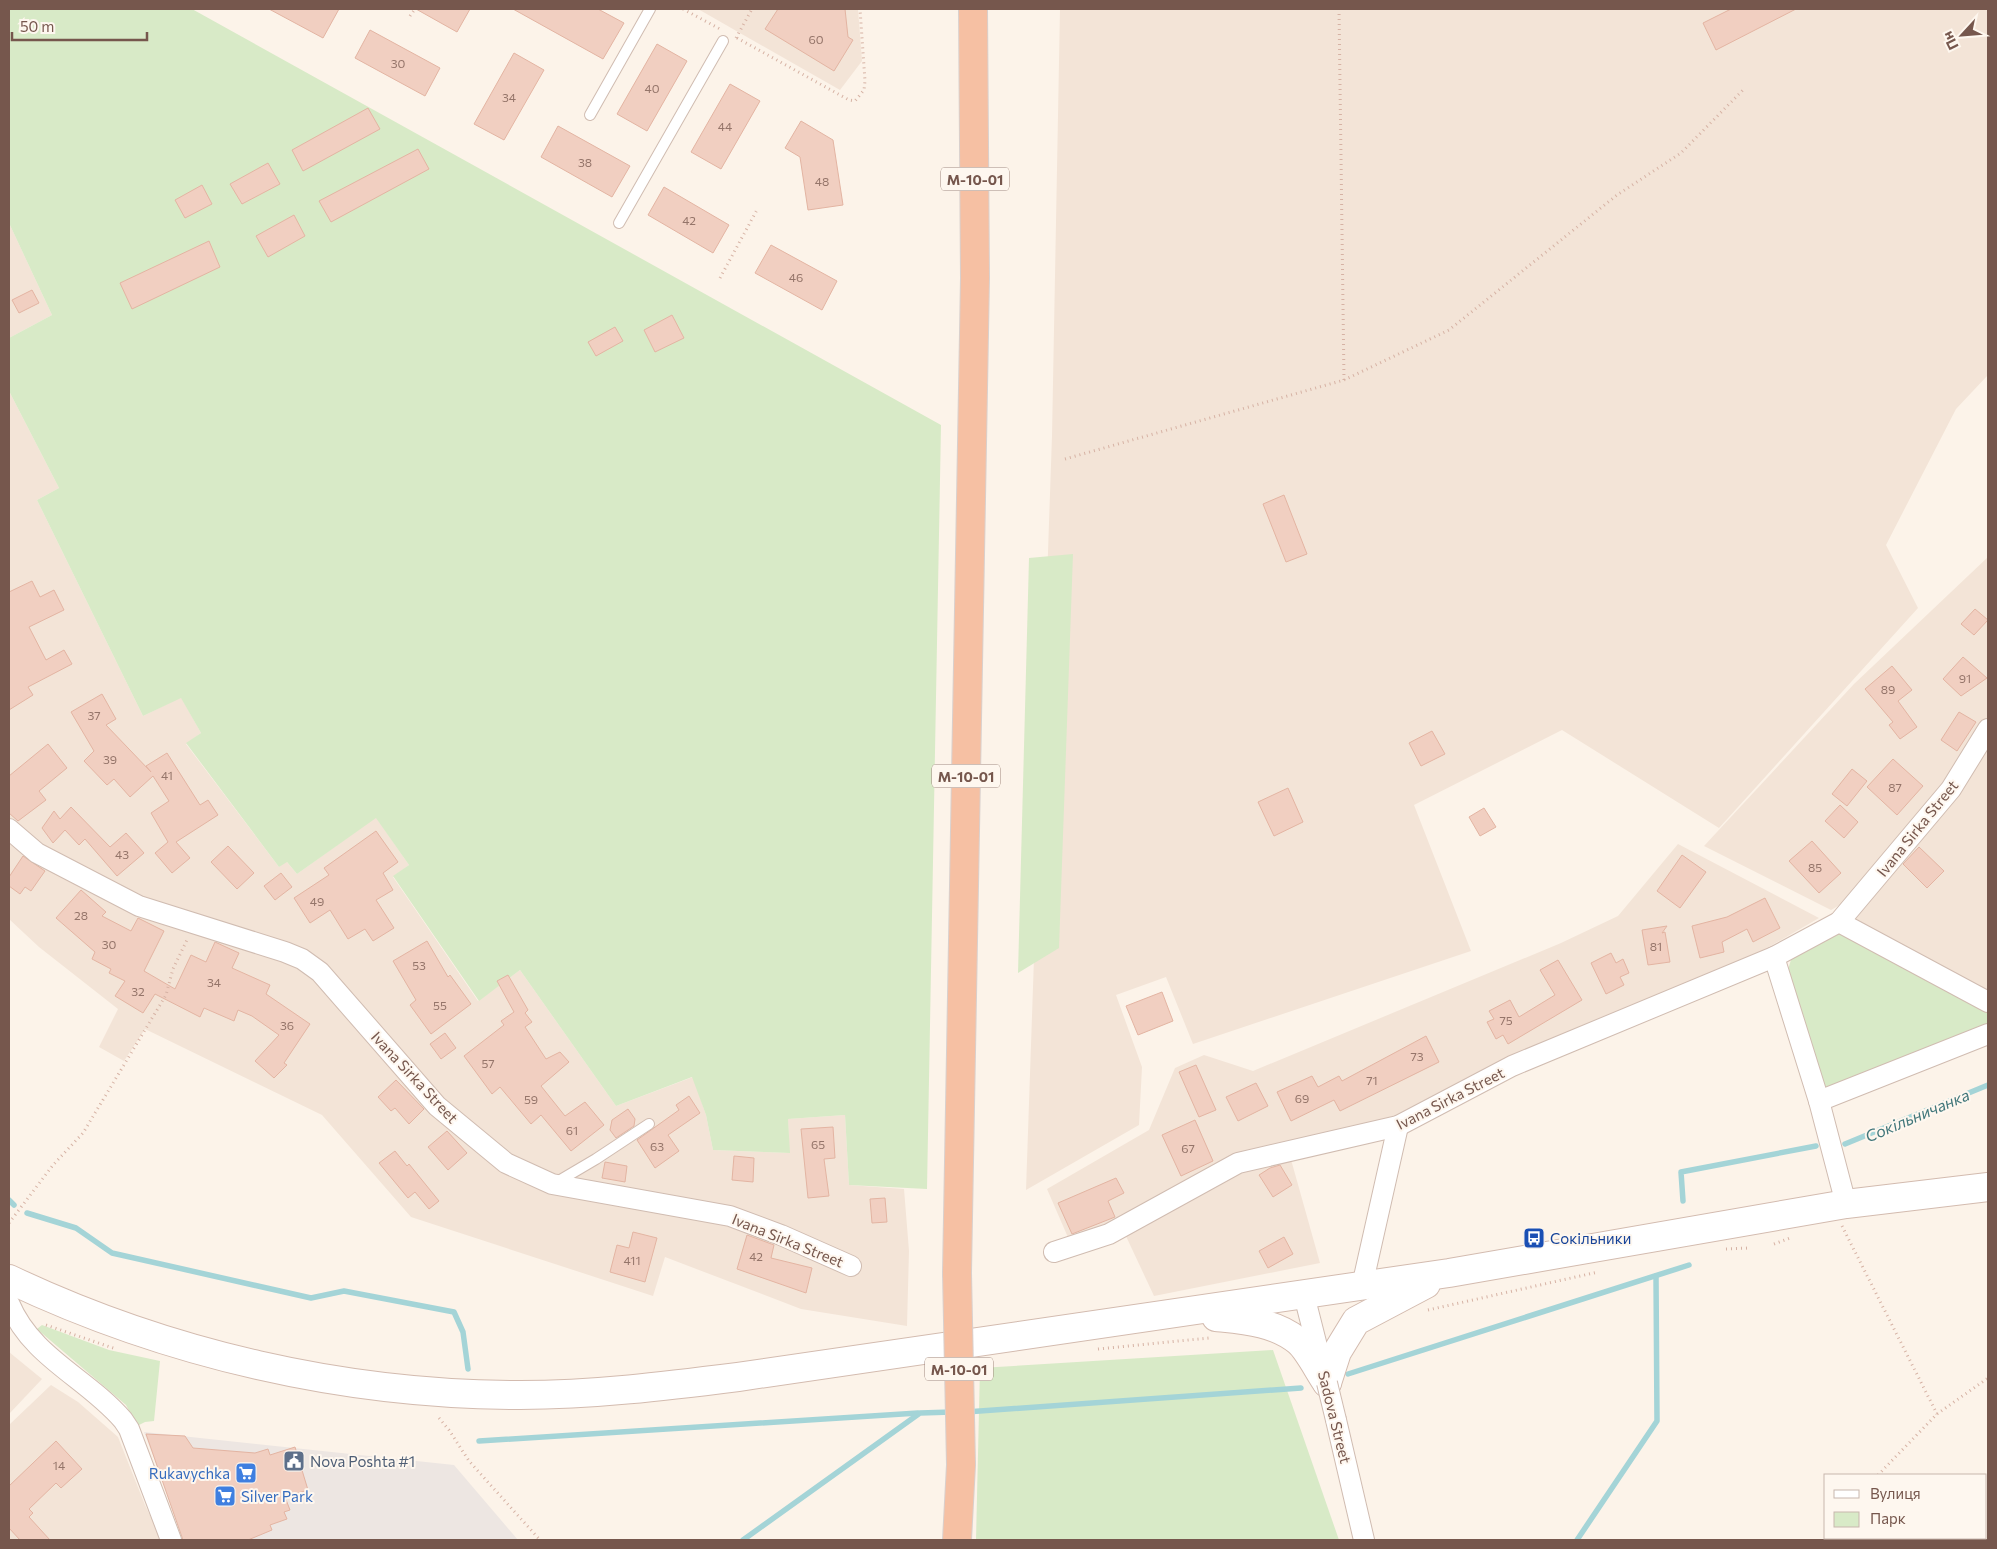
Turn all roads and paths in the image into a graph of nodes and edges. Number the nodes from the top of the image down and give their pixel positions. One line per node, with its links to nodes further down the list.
1 (415, 9): 9 (path)
2 (650, 9): 15 (lane)
3 (683, 9): 10 (path)
4 (752, 9): 11 (path)
5 (860, 9): 11 (path)
6 (973, 9): 13 (highway, М-10-01)
7 (980, 9): 13 (highway, М-10-01)
8 (1339, 9): 19 (path)
9 (410, 16)
10 (721, 30)
11 (736, 38): 12 (path); 12 (path)
12 (728, 40): 17 (lane)
13 (974, 79): 50 (highway, М-10-01, bridge)
14 (1743, 90): 19 (path)
15 (590, 115)
16 (758, 208): 18 (path)
17 (619, 223)
18 (720, 278)
19 (1344, 380): 20 (path)
20 (1065, 459)
21 (1988, 729): 23 (street, Ivana Sirka Street)
22 (9, 829): 24 (street, Ivana Sirka Street)
23 (1839, 922): 25 (street, Ivana Sirka Street); 26 (street)
24 (194, 924): 31 (street, Ivana Sirka Street); 34 (path)
25 (1774, 957): 28 (street); 30 (street, Ivana Sirka Street)
26 (1988, 1002)
27 (1988, 1034): 28 (street)
28 (1819, 1101): 33 (street)
29 (649, 1124): 31 (lane)
30 (1398, 1126): 35 (street, Ivana Sirka Street); 39 (street)
31 (552, 1184): 36 (street, Ivana Sirka Street)
32 (1988, 1187): 33 (main road)
33 (1842, 1211): 37 (main road); 45 (path)
34 (9, 1223)
35 (1054, 1252)
36 (851, 1266)
37 (1449, 1273): 39 (main road); 44 (main road)
38 (9, 1279): 42 (main road)
39 (1362, 1286): 40 (main road)
40 (1304, 1295): 42 (main road); 44 (street, Sadova Street)
41 (9, 1303): 48 (street)
42 (1178, 1312): 44 (main road)
43 (1988, 1378): 45 (path)
44 (1326, 1383): 51 (street, Sadova Street, bridge)
45 (1937, 1414): 47 (path)
46 (439, 1418): 49 (path)
47 (1879, 1474)
48 (171, 1540)
49 (540, 1540)
50 (956, 1540)
51 (1364, 1540)

